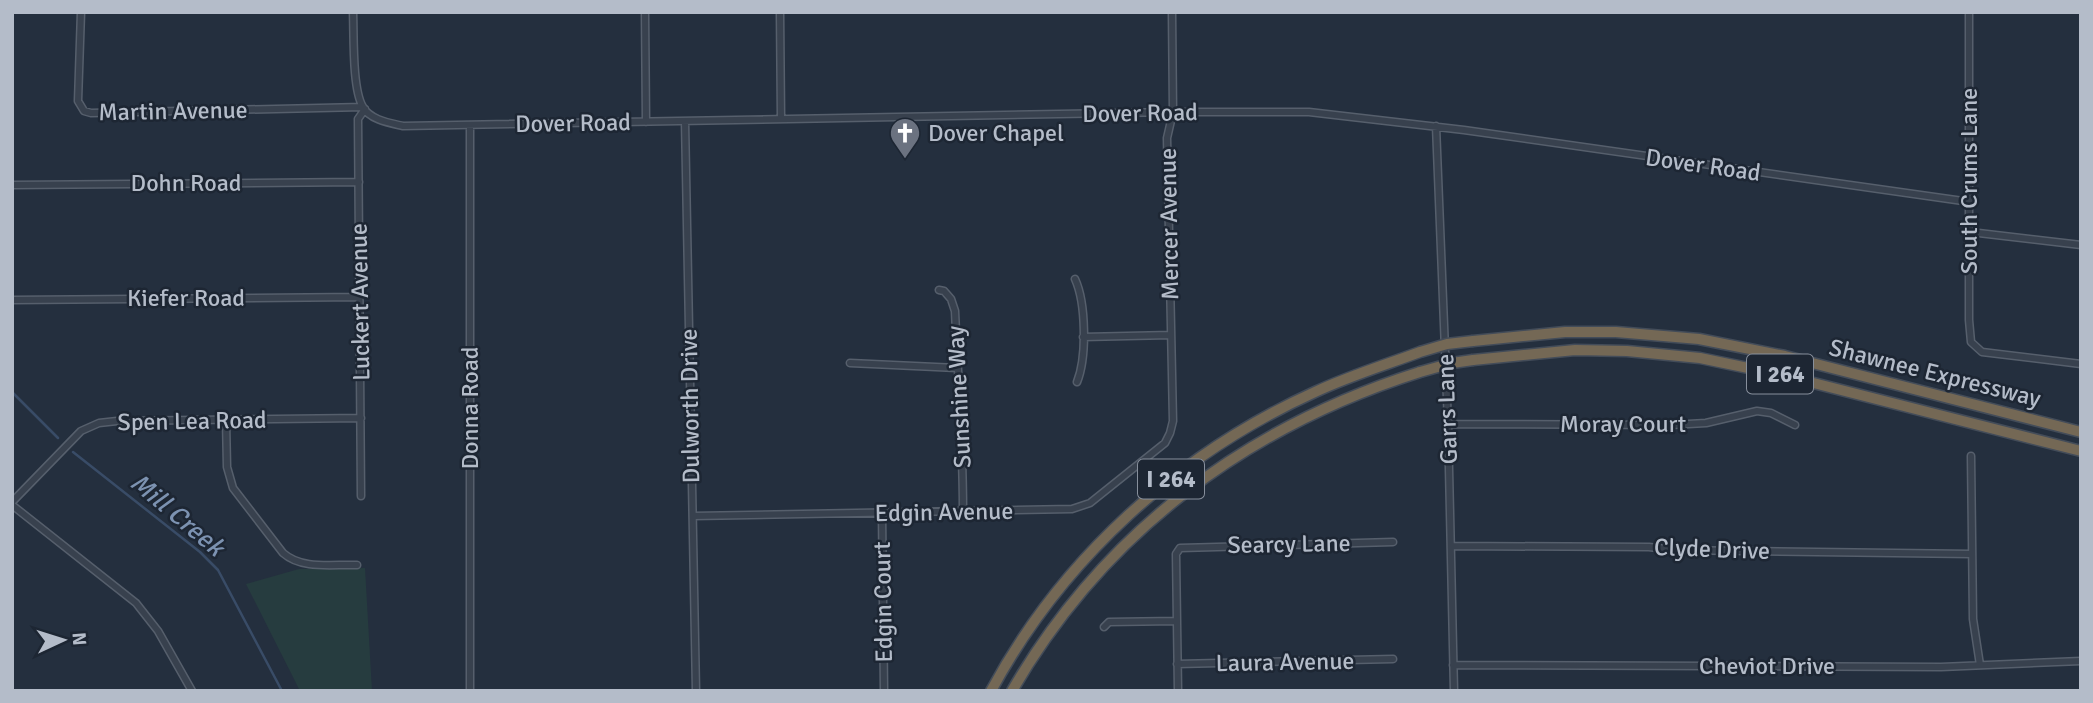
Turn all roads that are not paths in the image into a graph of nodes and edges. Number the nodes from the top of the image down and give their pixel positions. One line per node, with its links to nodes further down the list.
1 (81, 12): 7 (street, Martin Avenue)
2 (353, 12): 7 (street)
3 (645, 12): 11 (street)
4 (780, 12): 9 (street)
5 (1172, 12): 8 (street, Mercer Avenue)
6 (1969, 12): 16 (street, South Crums Lane)
7 (364, 108): 12 (street, Dover Road); 14 (street, Luckert Avenue)
8 (1173, 112): 9 (street, Dover Road); 13 (street, Dover Road); 23 (street, Mercer Avenue)
9 (781, 119): 10 (street, Dover Road)
10 (685, 121): 11 (street, Dover Road); 41 (street, Dulworth Drive)
11 (646, 122): 12 (street, Dover Road)
12 (470, 125): 54 (street, Donna Road)
13 (1436, 126): 16 (street, Dover Road); 31 (street, Garrs Lane)
14 (359, 183): 15 (street, Dohn Road); 21 (street, Luckert Avenue)
15 (12, 185)
16 (1969, 202): 17 (street, South Crums Lane)
17 (1970, 232): 18 (street); 26 (street, South Crums Lane)
18 (2081, 245)
19 (1075, 279): 24 (street)
20 (939, 290): 27 (street, Sunshine Way)
21 (360, 297): 22 (street, Kiefer Road); 29 (street, Luckert Avenue)
22 (12, 300)
23 (1171, 335): 24 (street); 34 (street, Mercer Avenue)
24 (1083, 337): 28 (street)
25 (850, 363): 27 (street)
26 (2081, 364)
27 (957, 368): 39 (street, Sunshine Way)
28 (1077, 382)
29 (360, 418): 30 (street, Spen Lea Road); 37 (street, Luckert Avenue)
30 (226, 420): 38 (street, Spen Lea Road); 45 (street)
31 (1448, 424): 32 (street, Moray Court); 43 (street, Garrs Lane)
32 (1795, 425)
33 (2081, 432): 57 (highway, Shawnee Expressway / I 264, bridge)
34 (1170, 435): 39 (street, Edgin Avenue)
35 (2081, 451): 58 (highway, Shawnee Expressway / I 264, bridge)
36 (1971, 456): 44 (street)
37 (361, 496)
38 (12, 503): 53 (street)
39 (963, 512): 40 (street, Edgin Avenue)
40 (882, 513): 41 (street, Edgin Avenue); 56 (street, Edgin Court)
41 (692, 516): 55 (street, Dulworth Drive)
42 (1393, 542): 46 (street, Searcy Lane)
43 (1451, 546): 44 (street, Clyde Drive); 51 (street, Garrs Lane)
44 (1972, 554): 52 (street)
45 (357, 565)
46 (1176, 621): 47 (street); 50 (street)
47 (1104, 627)
48 (1392, 659): 50 (street, Laura Avenue)
49 (2081, 661): 52 (street, Cheviot Drive)
50 (1177, 664): 59 (street)
51 (1453, 665): 52 (street, Cheviot Drive); 60 (street, Garrs Lane)
52 (1980, 665)
53 (192, 691)
54 (470, 691)
55 (696, 691)
56 (884, 691)
57 (991, 691)
58 (1012, 691)
59 (1178, 691)
60 (1454, 691)

